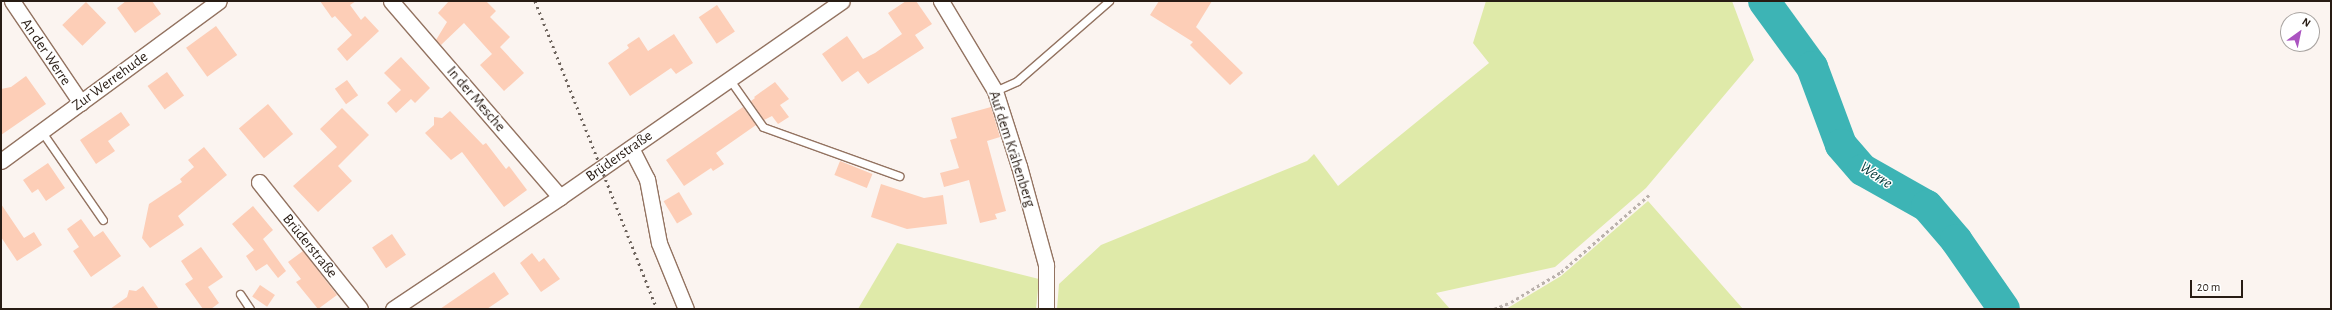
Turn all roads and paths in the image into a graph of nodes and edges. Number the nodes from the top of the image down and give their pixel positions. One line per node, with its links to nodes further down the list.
1 (12, 1): 9 (street, An der Werre)
2 (219, 1): 9 (street, Zur Werrehude)
3 (391, 1): 16 (street, In der Mesche)
4 (842, 1): 7 (street, Brüderstraße)
5 (941, 1): 8 (street, Auf dem Krähenberg)
6 (1109, 1): 8 (lane)
7 (730, 80): 11 (street, Brüderstraße); 13 (lane)
8 (995, 91): 23 (street, Auf dem Krähenberg)
9 (81, 103): 10 (street, Zur Werrehude)
10 (42, 132): 12 (street, Zur Werrehude); 17 (lane)
11 (631, 148): 16 (street, Brüderstraße); 22 (street)
12 (1, 161)
13 (899, 176)
14 (259, 182): 20 (street, Brüderstraße)
15 (1649, 195): 24 (path)
16 (560, 197): 21 (street, Brüderstraße)
17 (103, 220)
18 (240, 294): 19 (lane)
19 (250, 309)
20 (360, 309)
21 (394, 309)
22 (686, 309)
23 (1046, 309)
24 (1494, 309)

